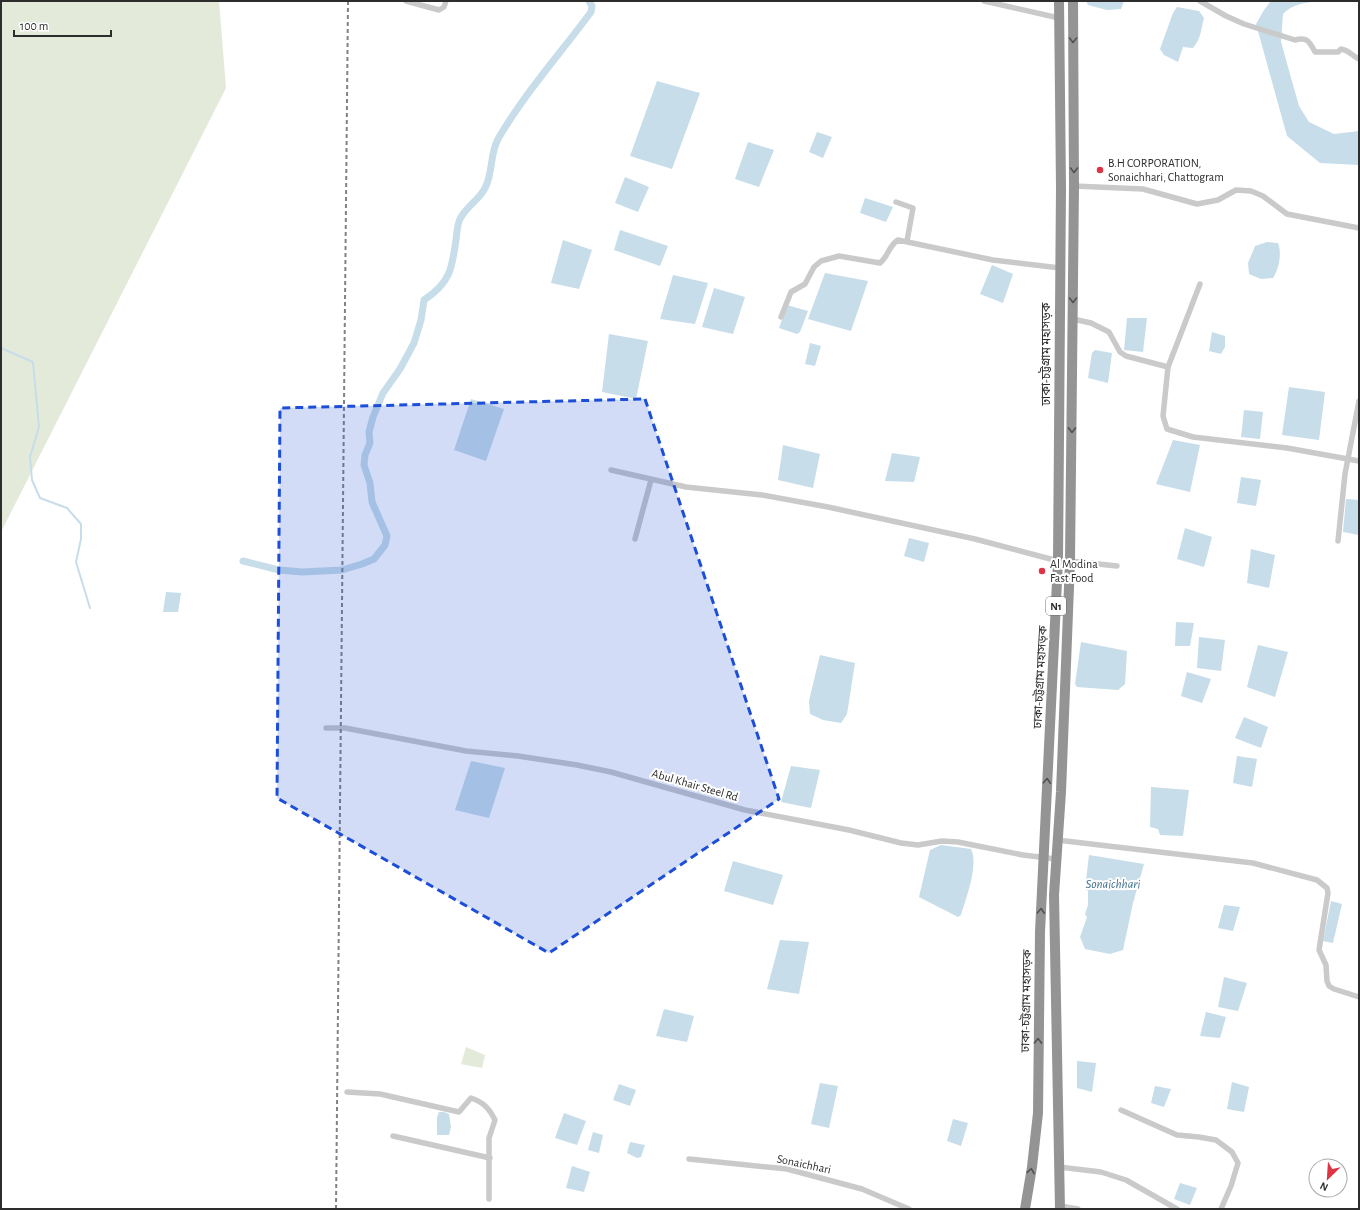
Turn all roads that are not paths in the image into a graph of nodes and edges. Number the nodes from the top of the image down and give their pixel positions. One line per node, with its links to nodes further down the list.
1 (406, 1): 2 (street)
2 (446, 1)
3 (984, 1): 7 (street)
4 (1059, 1): 7 (highway, ঢাকা-চট্টগ্রাম মহাসড়ক / N1)
5 (1073, 1): 9 (highway, N1, one-way to 9)
6 (1200, 1): 8 (street)
7 (1059, 18): 13 (highway, ঢাকা-চট্টগ্রাম মহাসড়ক / N1)
8 (1359, 59)
9 (1074, 186): 11 (street); 16 (highway, N1, one-way to 16)
10 (896, 202): 12 (street)
11 (1359, 228)
12 (907, 241): 13 (street); 15 (street)
13 (1060, 268): 25 (highway, ঢাকা-চট্টগ্রাম মহাসড়ক / N1)
14 (1200, 284): 17 (street)
15 (781, 316)
16 (1073, 319): 17 (street); 26 (highway, N1, one-way to 26)
17 (1168, 367): 19 (street)
18 (1359, 401): 19 (street)
19 (1348, 458): 20 (street); 24 (street)
20 (1359, 461)
21 (611, 470): 22 (street)
22 (651, 480): 23 (street); 25 (street)
23 (635, 539)
24 (1338, 541)
25 (1058, 561): 30 (highway, ঢাকা-চট্টগ্রাম মহাসড়ক / N1, one-way to 25)
26 (1070, 561): 27 (street); 29 (highway, N1)
27 (1118, 566)
28 (326, 728): 30 (street, Abul Khair Steel Rd)
29 (1058, 840): 31 (highway, N1); 34 (street)
30 (1044, 859): 31 (street, Abul Khair Steel Rd); 32 (highway, ঢাকা-চট্টগ্রাম মহাসড়ক / N1, one-way to 30)
31 (1056, 859): 33 (highway, N1)
32 (1040, 946): 33 (highway); 44 (highway, ঢাকা-চট্টগ্রাম মহাসড়ক / N1, one-way to 32)
33 (1055, 946): 40 (highway, N1)
34 (1359, 997)
35 (347, 1092): 38 (street)
36 (1122, 1110): 47 (street)
37 (393, 1136): 38 (street)
38 (490, 1158): 41 (street)
39 (689, 1159): 43 (street, Sonaichhari)
40 (1059, 1167): 42 (highway, N1); 46 (street)
41 (489, 1199)
42 (1060, 1208): 45 (street)
43 (910, 1209)
44 (1025, 1209)
45 (1078, 1209)
46 (1178, 1209)
47 (1221, 1209)

